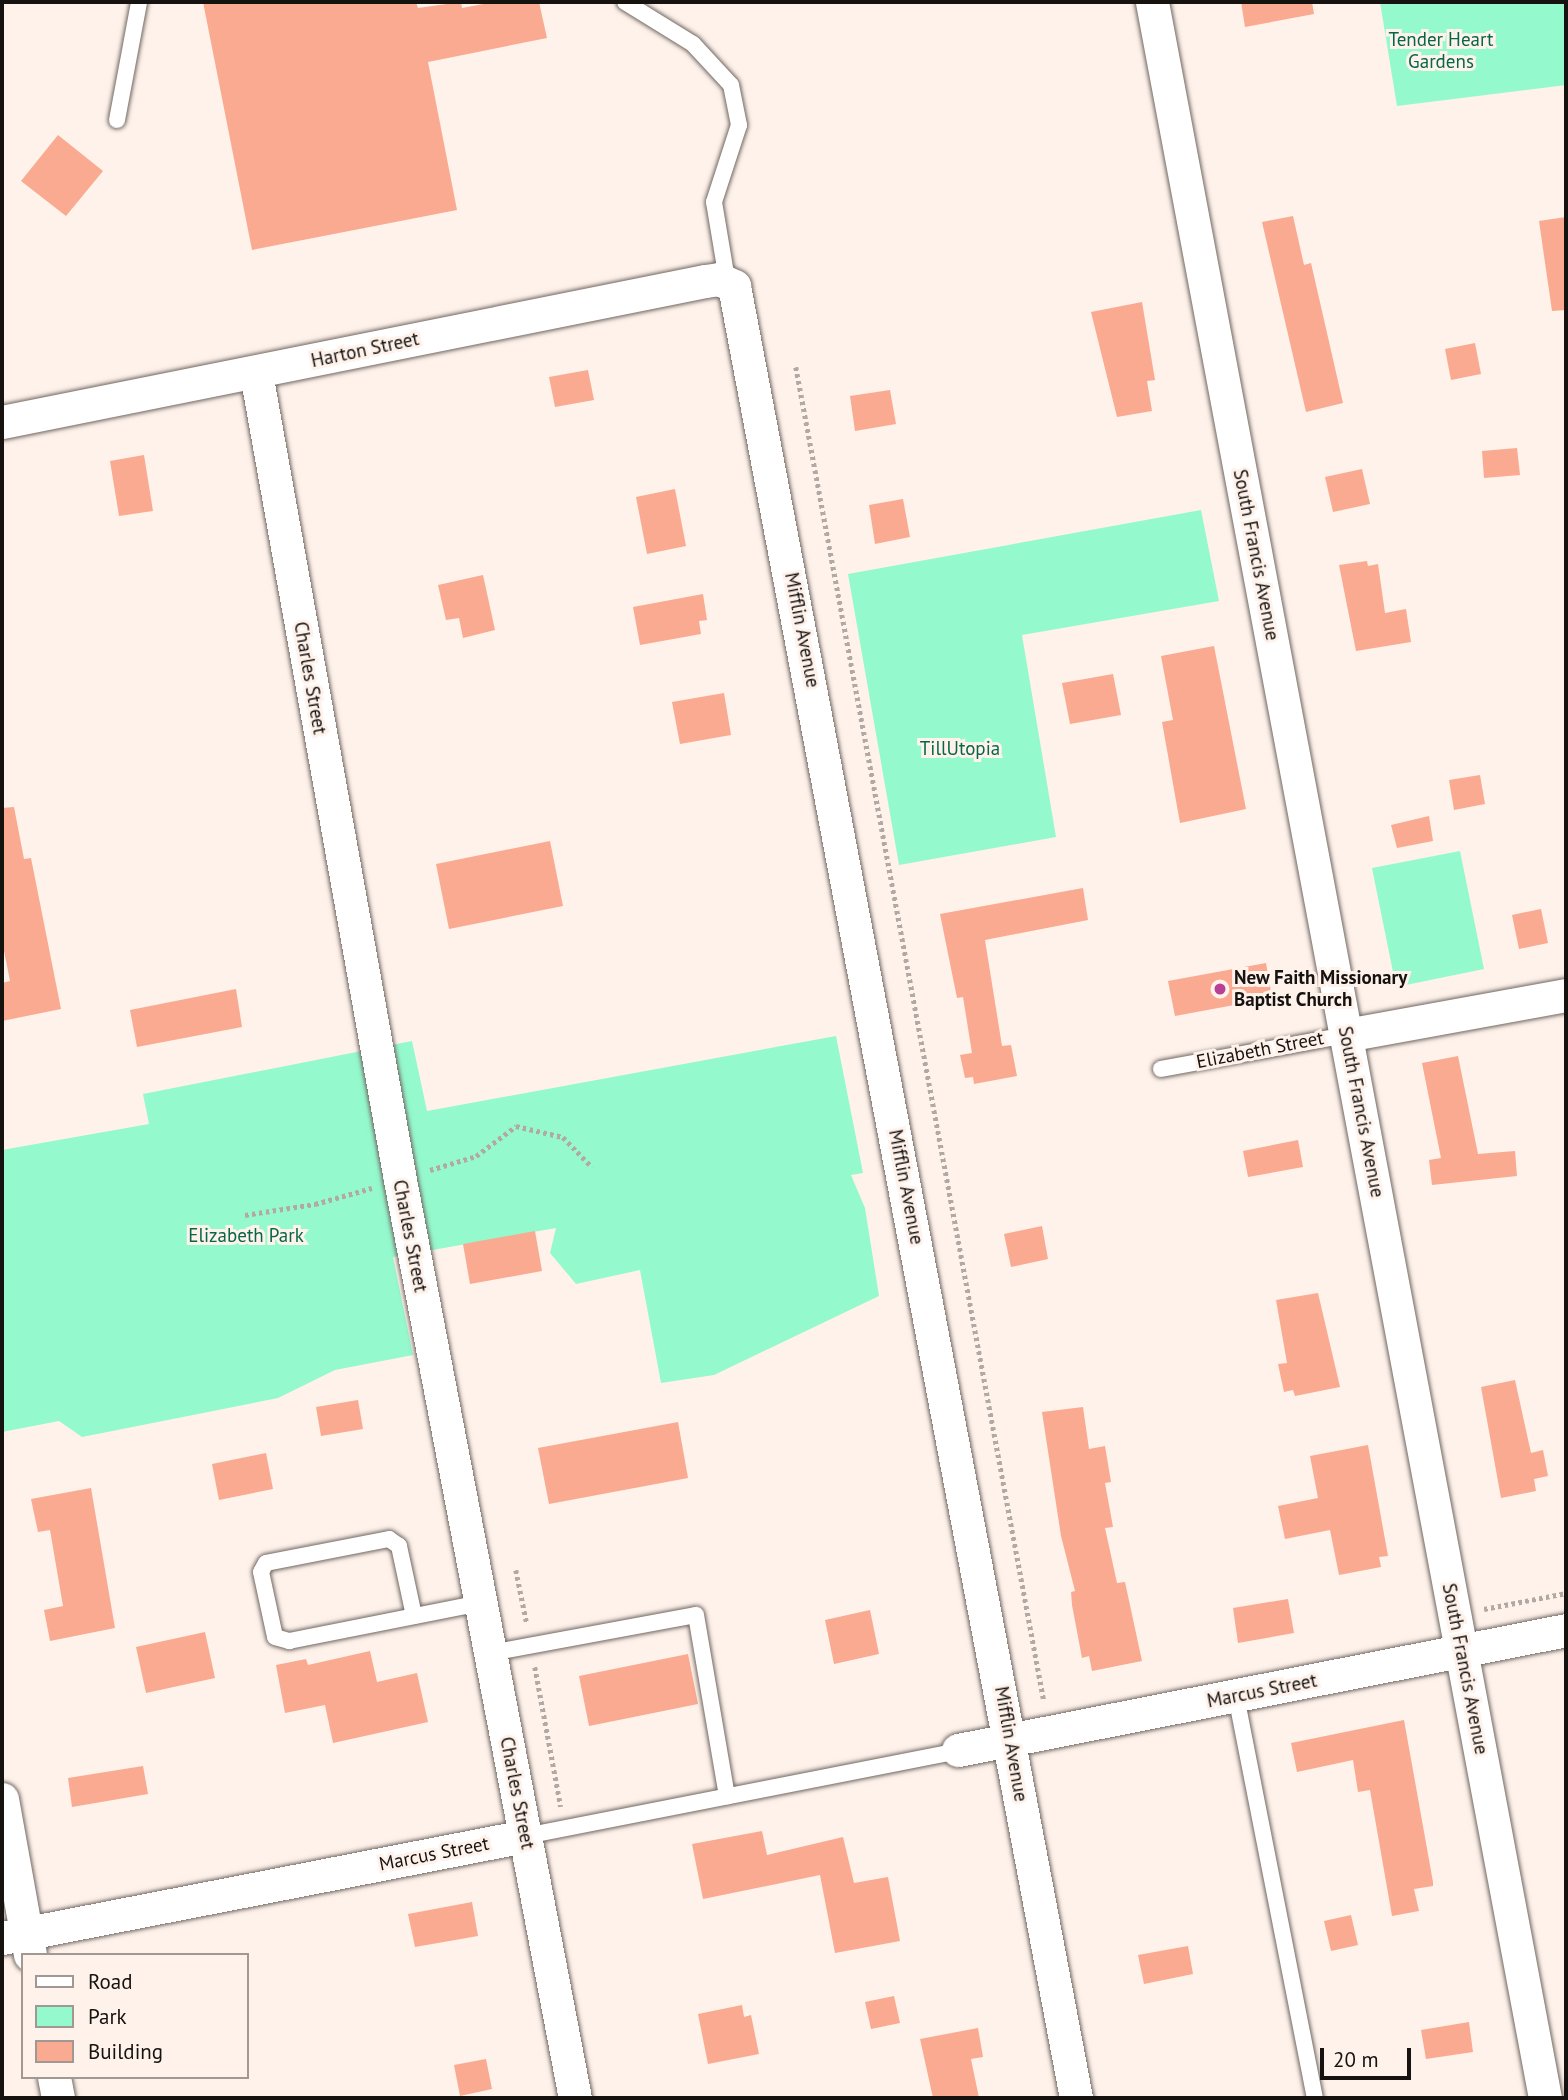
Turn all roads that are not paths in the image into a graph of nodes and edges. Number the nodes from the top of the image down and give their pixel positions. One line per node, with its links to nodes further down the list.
1 (139, 2): 4 (lane)
2 (625, 2): 5 (lane)
3 (1152, 2): 9 (street, South Francis Avenue)
4 (117, 120)
5 (727, 280): 6 (street, Harton Street); 17 (street, Mifflin Avenue)
6 (256, 373): 7 (street, Harton Street); 11 (street, Charles Street)
7 (2, 422)
8 (1566, 995): 9 (street, Elizabeth Street)
9 (1346, 1035): 10 (lane, Elizabeth Street); 14 (street, South Francis Avenue)
10 (1161, 1069)
11 (481, 1603): 12 (lane); 15 (street, Charles Street)
12 (414, 1616): 12 (lane)
13 (1566, 1630): 14 (street, Marcus Street)
14 (1461, 1650): 16 (street, Marcus Street); 28 (street, South Francis Avenue)
15 (491, 1653): 19 (lane); 21 (street, Charles Street)
16 (1236, 1696): 17 (street, Marcus Street); 27 (lane)
17 (1010, 1740): 18 (street, Marcus Street); 26 (street, Mifflin Avenue)
18 (953, 1752): 19 (lane, Marcus Street)
19 (727, 1796): 21 (lane, Marcus Street)
20 (2, 1799): 22 (street)
21 (525, 1836): 22 (street, Marcus Street); 25 (street, Charles Street)
22 (19, 1942)
23 (54, 2079): 24 (street)
24 (58, 2098)
25 (575, 2098)
26 (1076, 2098)
27 (1315, 2098)
28 (1545, 2098)

